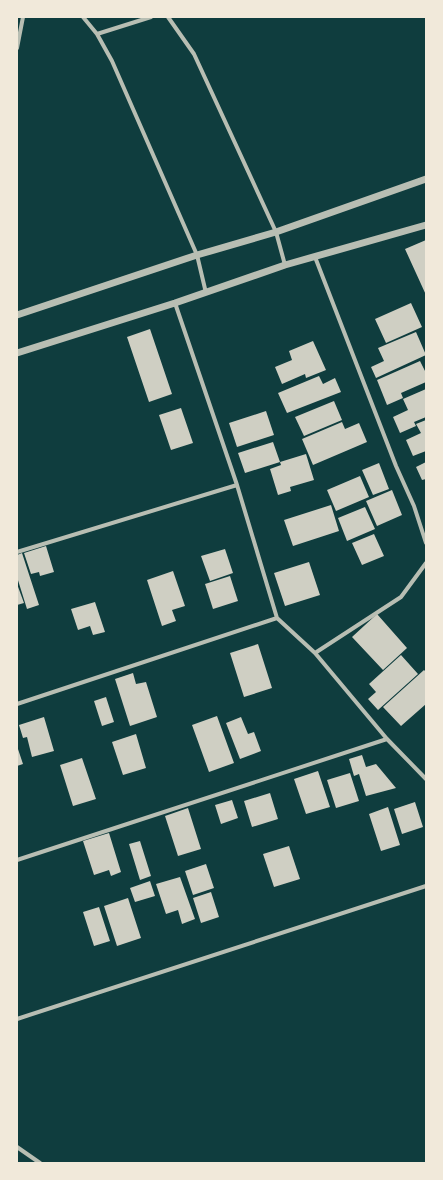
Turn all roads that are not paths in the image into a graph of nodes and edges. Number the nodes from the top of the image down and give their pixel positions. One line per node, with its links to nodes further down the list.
1 (23, 17): 6 (street)
2 (83, 17): 5 (street)
3 (151, 17): 5 (street)
4 (168, 17): 9 (street)
5 (97, 34): 10 (street)
6 (17, 48)
7 (426, 179): 9 (street)
8 (426, 225): 11 (street)
9 (276, 232): 10 (street); 12 (street)
10 (197, 255): 13 (street); 15 (street)
11 (314, 257): 12 (street); 18 (street)
12 (285, 265): 13 (street)
13 (206, 293): 14 (street)
14 (175, 303): 16 (street); 17 (street)
15 (17, 315)
16 (17, 353)
17 (237, 485): 19 (street); 21 (street)
18 (426, 543)
19 (17, 552)
20 (426, 563): 22 (street)
21 (277, 618): 22 (street); 23 (street)
22 (315, 653): 24 (street)
23 (17, 704)
24 (387, 739): 25 (street); 26 (street)
25 (426, 779)
26 (17, 860)
27 (426, 886): 28 (street)
28 (17, 1019)
29 (17, 1147): 30 (street)
30 (40, 1163)

